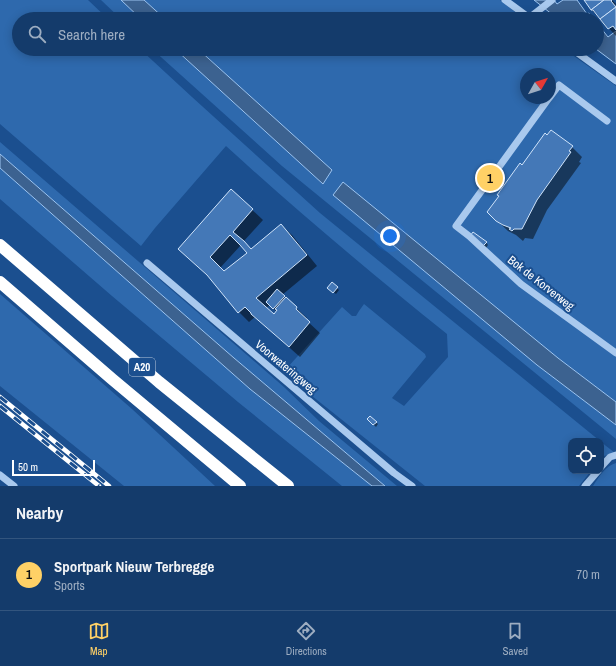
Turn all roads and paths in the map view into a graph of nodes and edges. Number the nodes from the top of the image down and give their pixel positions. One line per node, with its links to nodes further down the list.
1 (505, 0): 3 (street)
2 (552, 0): 4 (street)
3 (522, 12)
4 (537, 12)
5 (581, 56): 6 (street)
6 (616, 82)
7 (556, 89): 9 (street)
8 (546, 104): 13 (street, Bok de Korverweg)
9 (607, 121)
10 (0, 245): 20 (highway, A20)
11 (147, 263): 21 (street, Voorwateringweg)
12 (0, 282): 19 (highway, A20)
13 (616, 353)
14 (616, 455): 15 (street)
15 (604, 464)
16 (595, 474): 22 (street)
17 (0, 475): 18 (street)
18 (14, 486)
19 (240, 486)
20 (288, 486)
21 (412, 486)
22 (585, 486)

